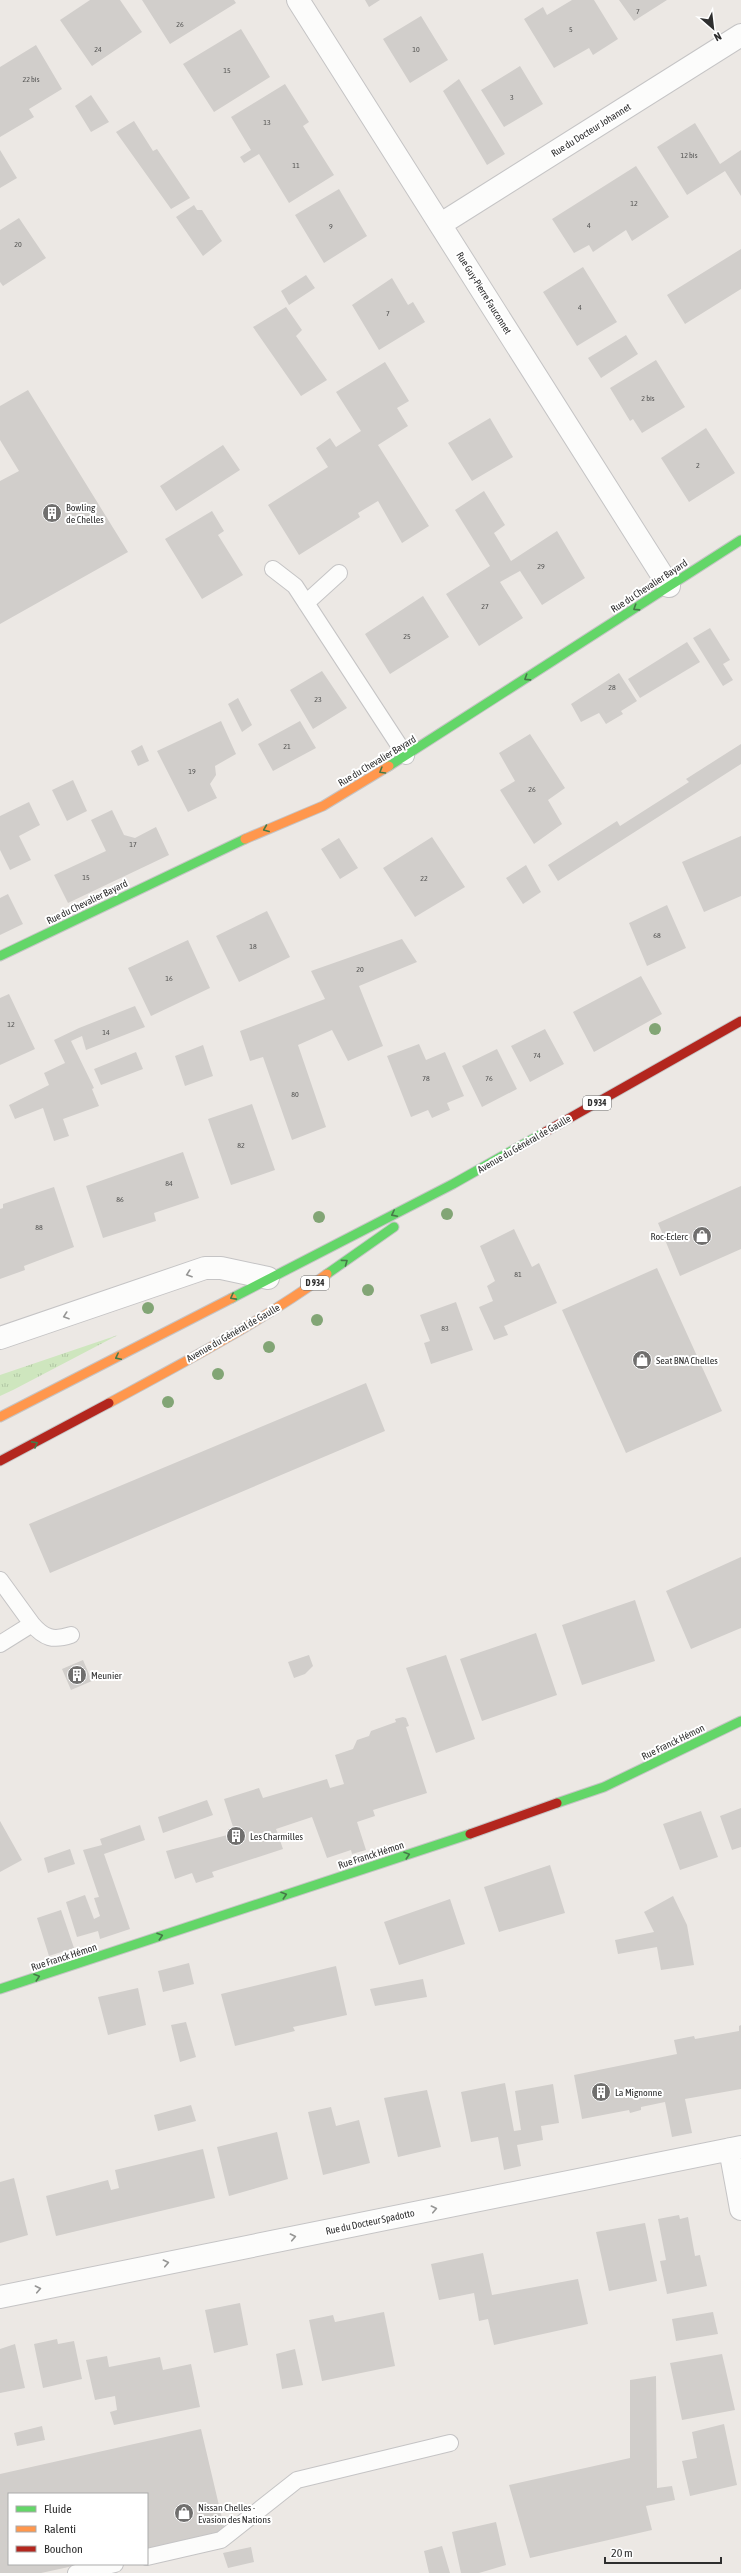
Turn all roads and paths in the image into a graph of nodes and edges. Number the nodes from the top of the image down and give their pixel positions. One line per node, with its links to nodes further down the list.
1 (298, 0): 3 (street, Rue Guy-Pierre Fauconnet)
2 (741, 35): 3 (street, Rue du Docteur Johannet)
3 (441, 224): 7 (street, Rue Guy-Pierre Fauconnet)
4 (741, 540): 7 (street, Rue du Chevalier Bayard)
5 (273, 569): 8 (lane)
6 (339, 573): 8 (lane)
7 (669, 586): 9 (street, Rue du Chevalier Bayard, one-way to 9)
8 (306, 602): 9 (lane)
9 (406, 756): 10 (street, Rue du Chevalier Bayard, one-way to 10)
10 (0, 956)
11 (741, 1021): 12 (street, Avenue du Général de Gaulle / D 934)
12 (453, 1184): 13 (street, Avenue du Général de Gaulle / D 934, one-way to 13); 16 (street, Avenue du Général de Gaulle / D 934, one-way to 12)
13 (268, 1278): 14 (street, one-way to 14); 15 (street, Avenue du Général de Gaulle / D 934, one-way to 15)
14 (0, 1338)
15 (0, 1417)
16 (0, 1461)
17 (0, 1580): 18 (lane)
18 (32, 1624): 19 (lane); 20 (lane)
19 (71, 1635)
20 (0, 1644)
21 (741, 1721): 22 (street, Rue Franck Hémon, one-way to 21)
22 (0, 1989)
23 (736, 2148): 24 (street); 25 (street, Rue du Docteur Spadotto, one-way to 23)
24 (741, 2209)
25 (0, 2297)
26 (450, 2443): 27 (lane)
27 (148, 2557)
28 (111, 2565): 29 (lane)
29 (76, 2573)

